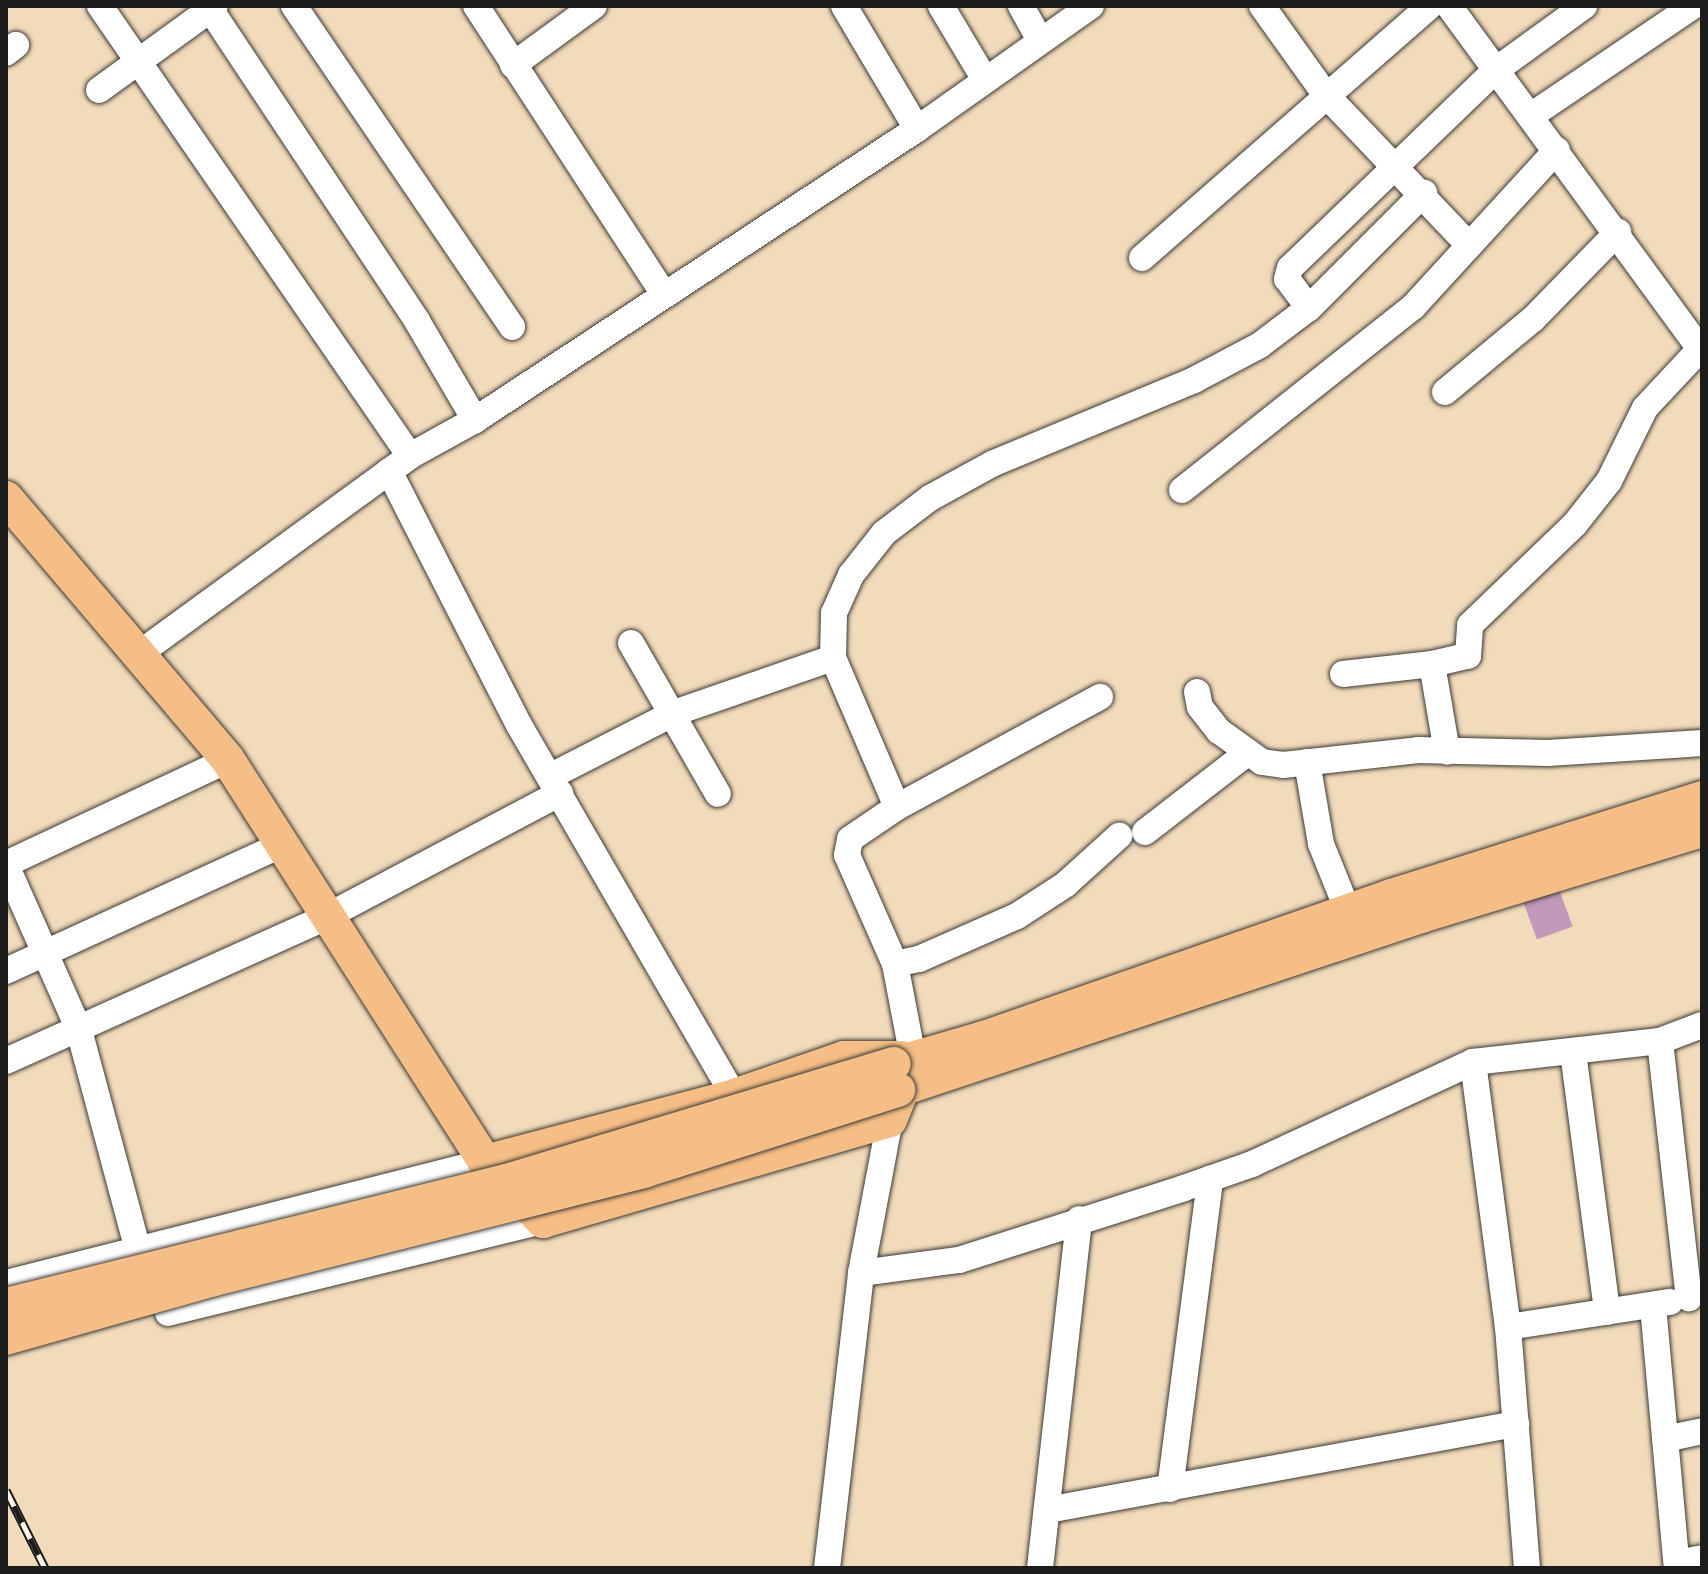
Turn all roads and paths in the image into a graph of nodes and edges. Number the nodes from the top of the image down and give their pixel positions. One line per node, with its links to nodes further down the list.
1 (100, 6): 16 (street)
2 (294, 6): 32 (street)
3 (476, 6): 17 (street)
4 (594, 6): 17 (street)
5 (844, 6): 23 (street)
6 (941, 6): 19 (street)
7 (1021, 6): 15 (street)
8 (1091, 6): 15 (street)
9 (1262, 6): 21 (street)
10 (1430, 6): 21 (street)
11 (1449, 6): 18 (street)
12 (1584, 6): 18 (street)
13 (1693, 6): 22 (street)
14 (211, 7): 16 (street); 35 (street)
15 (1039, 38): 19 (street)
16 (139, 62): 20 (street); 36 (street)
17 (513, 65): 30 (street)
18 (1496, 70): 22 (street); 25 (street)
19 (984, 78): 23 (street)
20 (99, 90)
21 (1325, 94): 25 (street); 29 (street)
22 (1532, 115): 24 (street)
23 (917, 129): 30 (street)
24 (1557, 150): 27 (street); 28 (street)
25 (1397, 167): 26 (street); 31 (street)
26 (1424, 193): 28 (street); 31 (street)
27 (1618, 232): 33 (street); 34 (street)
28 (1469, 245): 37 (street)
29 (1142, 258)
30 (664, 294): 35 (street)
31 (1309, 308): 41 (street)
32 (512, 327)
33 (1701, 350): 42 (street)
34 (1445, 392)
35 (475, 420): 36 (street)
36 (399, 464): 40 (street); 52 (street)
37 (1182, 490)
38 (11, 512): 40 (main road)
39 (631, 643): 46 (street)
40 (140, 653): 50 (main road)
41 (833, 658): 46 (street); 55 (street)
42 (1432, 664): 43 (street); 48 (street)
43 (1343, 674)
44 (1197, 692): 49 (street)
45 (1100, 697): 55 (street)
46 (674, 713): 52 (street); 53 (street)
47 (1702, 743): 48 (street)
48 (1447, 752): 51 (street)
49 (1246, 754): 51 (street); 62 (street)
50 (228, 760): 57 (main road); 58 (street)
51 (1307, 762): 59 (street)
52 (556, 785): 60 (street); 71 (street)
53 (718, 794)
54 (1702, 798): 59 (main road)
55 (897, 807): 62 (street)
56 (1702, 830): 70 (main road)
57 (281, 845): 60 (main road); 61 (street)
58 (6, 864): 61 (street)
59 (1348, 911): 70 (main road)
60 (326, 917): 65 (street); 72 (main road)
61 (45, 955): 63 (street); 65 (street)
62 (895, 964): 70 (street)
63 (6, 971)
64 (1702, 1025): 66 (street)
65 (79, 1030): 68 (street); 76 (street)
66 (1660, 1041): 67 (street); 79 (street)
67 (1573, 1052): 69 (street); 82 (street)
68 (6, 1061)
69 (1473, 1062): 73 (street); 84 (street)
70 (900, 1084): 71 (main road); 75 (main road); 77 (street); 80 (main road, bridge); 85 (main road, bridge)
71 (734, 1096): 72 (main road)
72 (485, 1162): 75 (main road); 76 (street)
73 (1210, 1179): 74 (street); 89 (street)
74 (1079, 1219): 77 (street); 90 (street)
75 (543, 1221): 83 (street)
76 (138, 1250): 78 (street)
77 (861, 1273): 92 (street)
78 (6, 1283)
79 (1695, 1296): 81 (street)
80 (6, 1305)
81 (1653, 1306): 82 (street); 88 (street)
82 (1607, 1312): 84 (street)
83 (168, 1313)
84 (1508, 1327): 86 (street)
85 (6, 1338)
86 (1516, 1424): 89 (street); 94 (street)
87 (1702, 1431): 88 (street)
88 (1665, 1439): 91 (street)
89 (1170, 1489): 90 (street)
90 (1047, 1510): 93 (street)
91 (1685, 1563)
92 (827, 1568)
93 (1040, 1568)
94 (1527, 1568)

